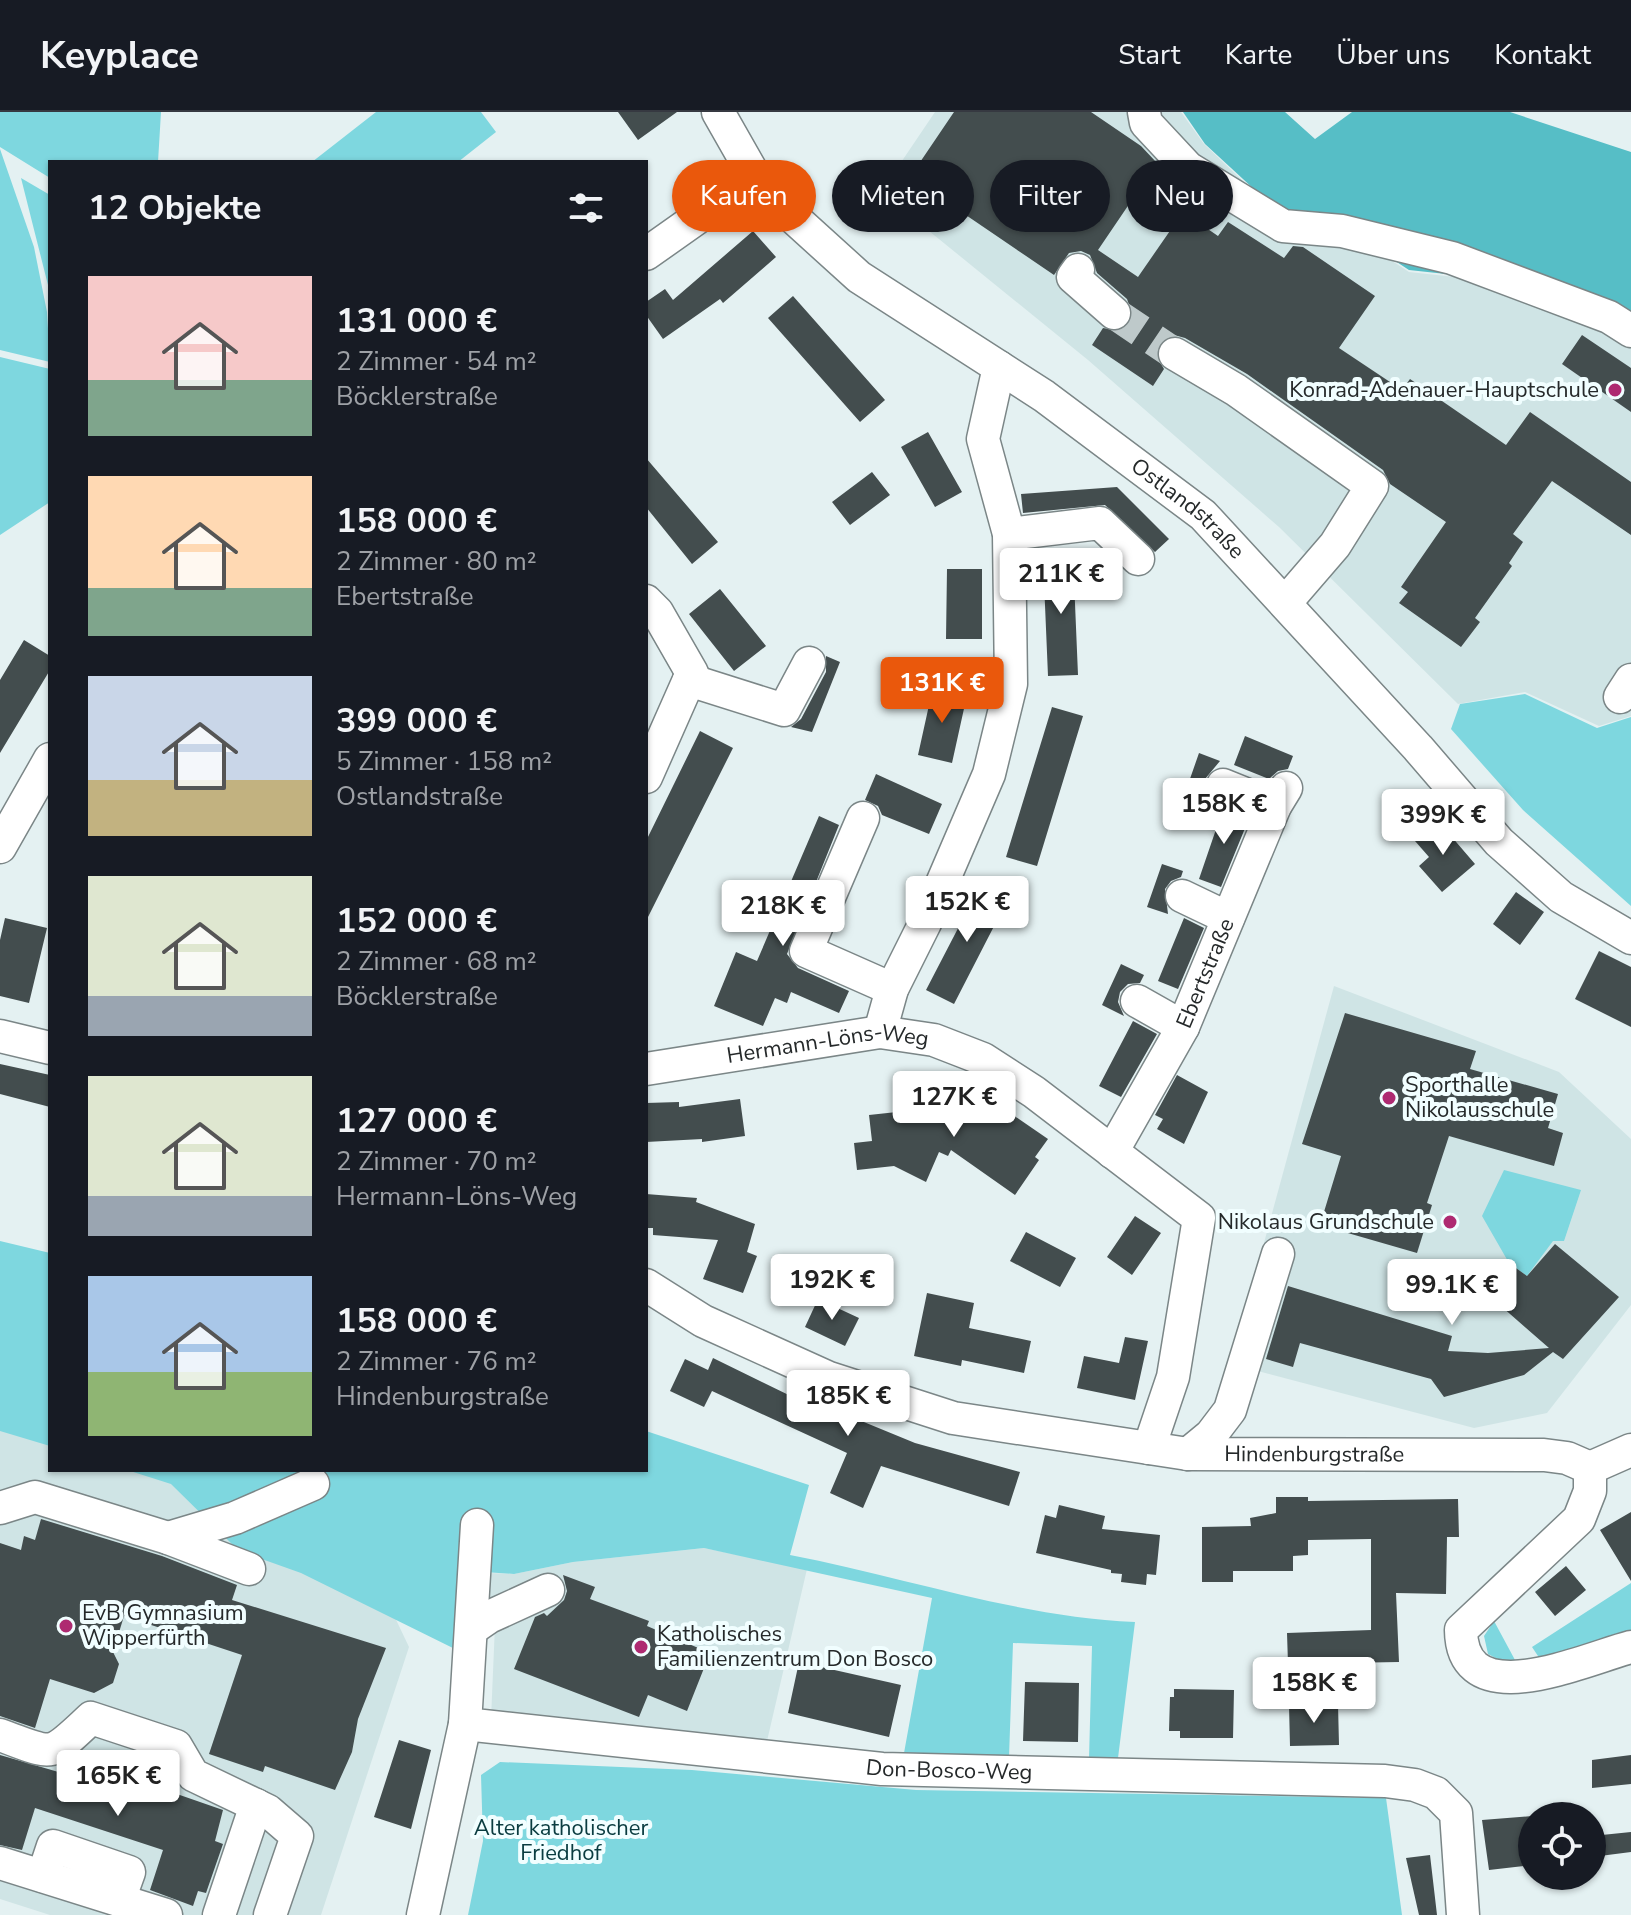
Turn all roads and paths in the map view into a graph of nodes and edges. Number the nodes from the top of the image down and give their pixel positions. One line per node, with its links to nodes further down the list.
1 (718, 112): 3 (street, Ostlandstraße)
2 (1144, 112): 9 (street)
3 (745, 160)
4 (677, 232): 6 (street)
5 (810, 232): 11 (street, Ostlandstraße)
6 (648, 253)
7 (1078, 270): 8 (street)
8 (1114, 313)
9 (1631, 331)
10 (1175, 354): 15 (street)
11 (999, 367): 12 (street); 15 (street, Ostlandstraße)
12 (1009, 534): 13 (street); 26 (street)
13 (1138, 559)
14 (648, 603): 17 (street)
15 (1285, 603): 25 (street, Ostlandstraße)
16 (809, 663): 17 (street)
17 (689, 680): 19 (street)
18 (48, 763): 22 (street)
19 (648, 772)
20 (1223, 785): 24 (street, Ebertstraße)
21 (863, 818): 26 (street)
22 (0, 847)
23 (1182, 896): 24 (street)
24 (1228, 918): 28 (street, Ebertstraße)
25 (1631, 938)
26 (892, 989): 29 (street)
27 (1137, 1001): 28 (street)
28 (1183, 1027): 33 (street, Ebertstraße)
29 (880, 1032): 32 (street, Hermann-Löns-Weg); 33 (street, Hermann-Löns-Weg)
30 (0, 1036): 31 (street)
31 (48, 1048)
32 (648, 1069)
33 (1112, 1152): 36 (street, Hermann-Löns-Weg)
34 (1278, 1254): 38 (street)
35 (648, 1286): 36 (street, Hindenburgstraße)
36 (1149, 1448): 38 (street, Hindenburgstraße)
37 (1631, 1450): 39 (street)
38 (1188, 1454): 39 (street, Hindenburgstraße)
39 (1590, 1468): 47 (street)
40 (313, 1484): 43 (street)
41 (0, 1508): 43 (street)
42 (477, 1525): 46 (street)
43 (168, 1538): 44 (street)
44 (249, 1569)
45 (548, 1590): 46 (street)
46 (473, 1628): 48 (street)
47 (1631, 1647)
48 (465, 1724): 55 (street); 56 (street, Don-Bosco-Weg)
49 (0, 1735): 50 (street)
50 (256, 1805): 53 (street); 54 (street)
51 (0, 1863): 52 (street)
52 (166, 1915)
53 (219, 1915)
54 (270, 1915)
55 (423, 1915)
56 (1463, 1915)

